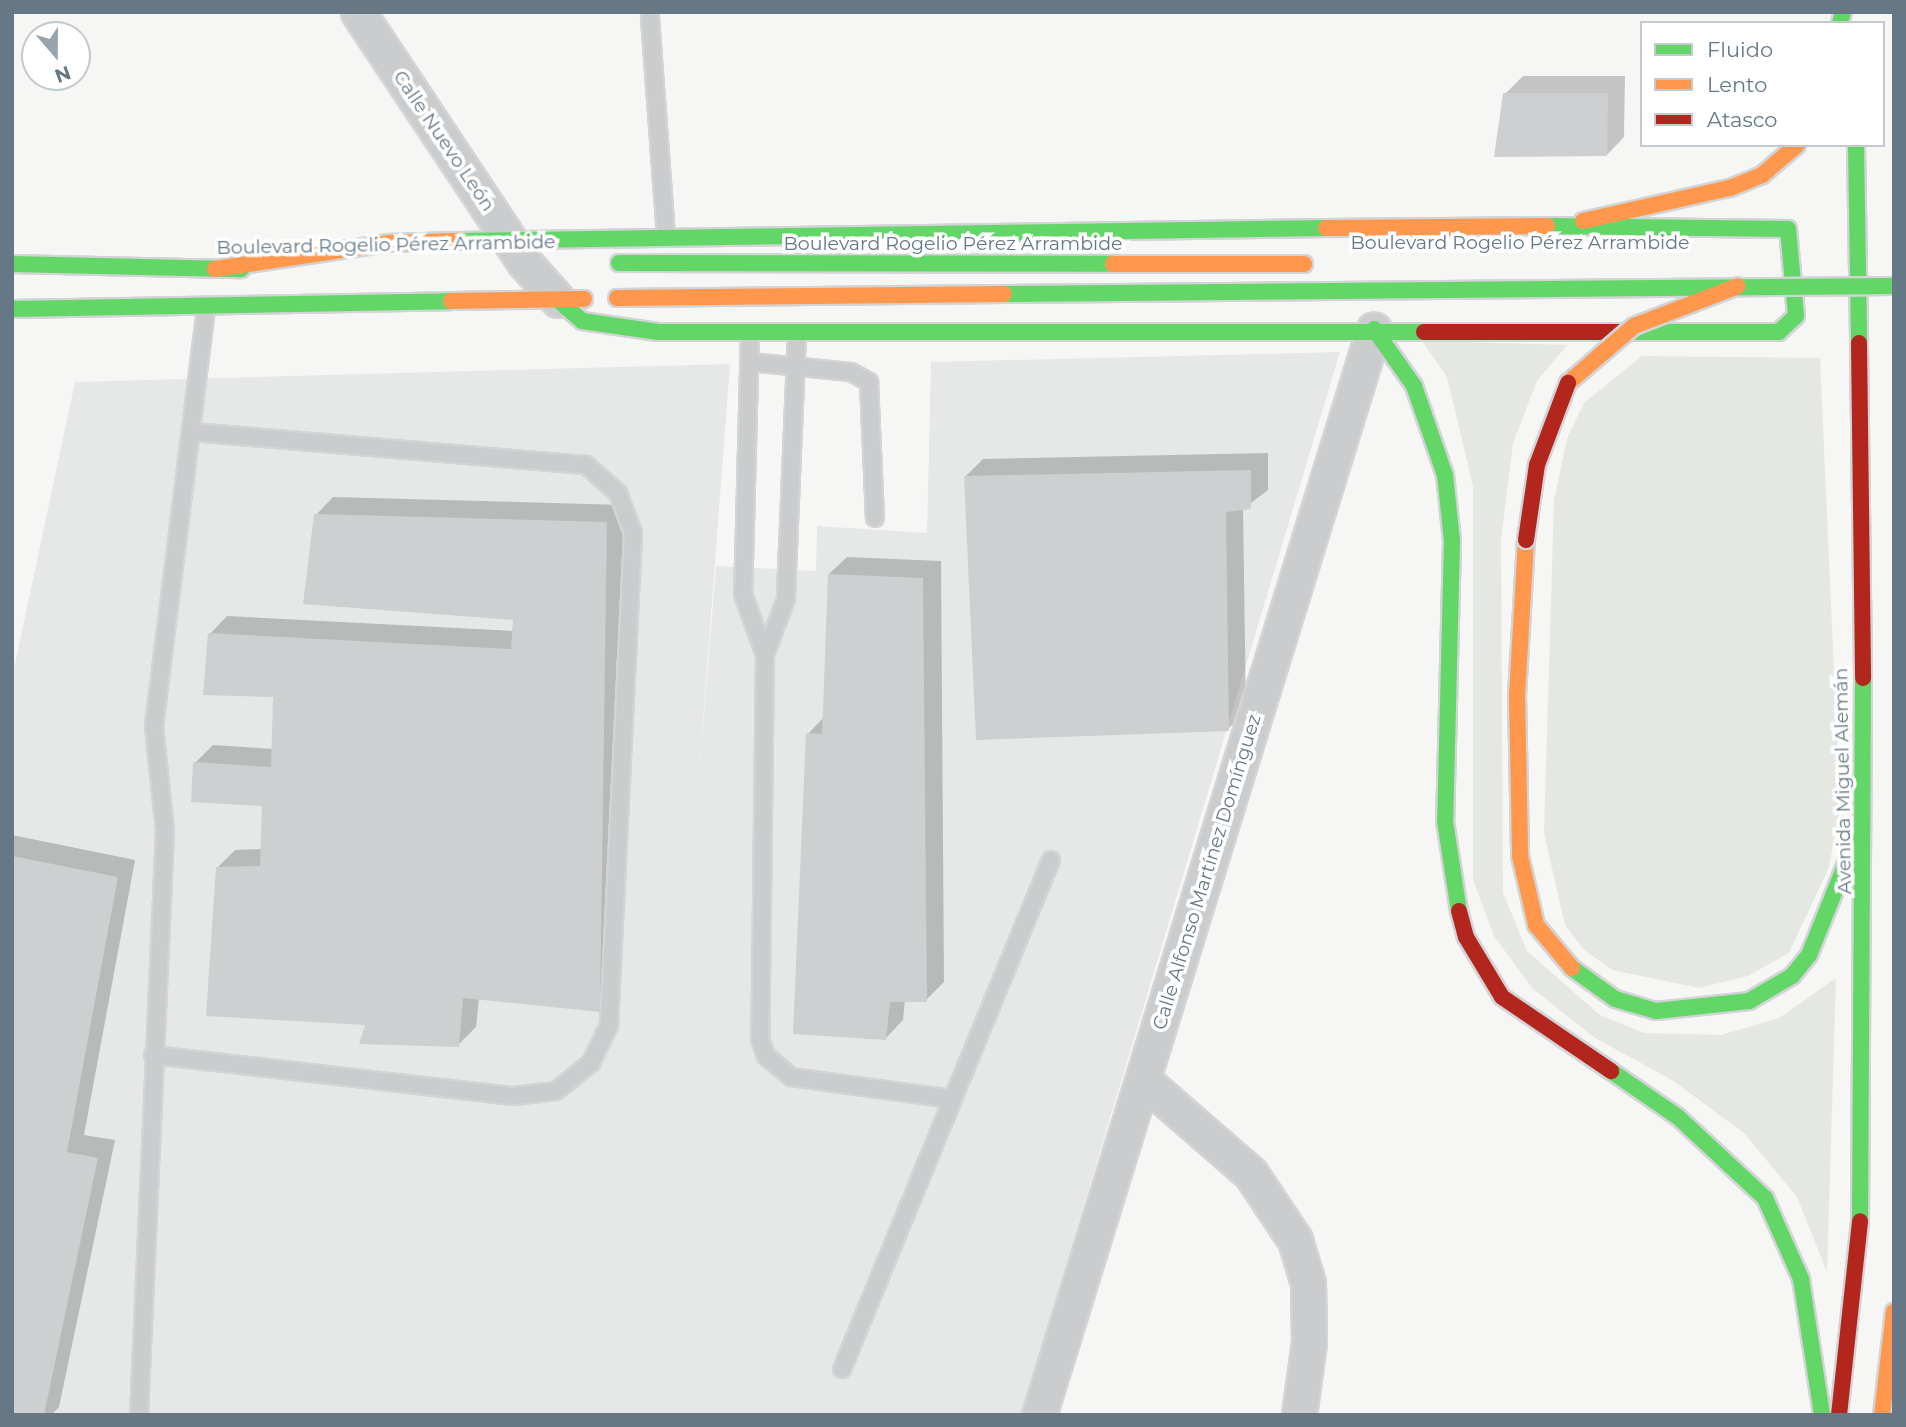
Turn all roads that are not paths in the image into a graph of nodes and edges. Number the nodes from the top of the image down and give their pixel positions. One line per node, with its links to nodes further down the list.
1 (358, 12): 7 (street, Calle Nuevo León)
2 (650, 18): 6 (lane)
3 (1795, 147): 5 (main road)
4 (1856, 147): 18 (main road, Avenida Miguel Alemán)
5 (1583, 221): 6 (main road); 23 (main road)
6 (666, 234): 7 (main road)
7 (521, 257): 16 (main road); 20 (street, Calle Nuevo León)
8 (1772, 262): 9 (main road)
9 (1812, 262)
10 (1840, 262): 11 (main road)
11 (1880, 262)
12 (612, 263): 14 (main road, Boulevard Rogelio Pérez Arrambide, bridge)
13 (12, 264): 16 (main road, Boulevard Rogelio Pérez Arrambide)
14 (1321, 264)
15 (363, 266): 16 (main road, Boulevard Rogelio Pérez Arrambide)
16 (215, 269): 21 (lane)
17 (1738, 286): 18 (main road, bridge); 20 (main road, bridge); 31 (main road, bridge)
18 (1857, 286): 19 (main road, bridge); 31 (main road, Avenida Miguel Alemán)
19 (1894, 286)
20 (558, 300): 21 (main road); 24 (main road)
21 (205, 306): 22 (main road); 28 (lane)
22 (12, 309)
23 (1374, 329): 25 (main road); 34 (street, Calle Alfonso Martínez Domínguez); 41 (main road)
24 (750, 332): 25 (main road); 26 (lane)
25 (797, 333): 27 (lane)
26 (750, 362): 27 (lane); 30 (lane)
27 (795, 365): 29 (lane); 30 (lane)
28 (194, 432): 33 (lane); 33 (lane)
29 (875, 518)
30 (765, 655): 35 (lane)
31 (1864, 816): 42 (main road, Avenida Miguel Alemán)
32 (1051, 860): 35 (lane)
33 (153, 1055): 38 (lane)
34 (1143, 1080): 39 (street, Calle Alfonso Martínez Domínguez); 40 (street)
35 (951, 1099): 37 (lane)
36 (1894, 1312): 43 (main road)
37 (842, 1369)
38 (139, 1415)
39 (1039, 1415)
40 (1299, 1415)
41 (1822, 1415)
42 (1839, 1415)
43 (1882, 1415)

